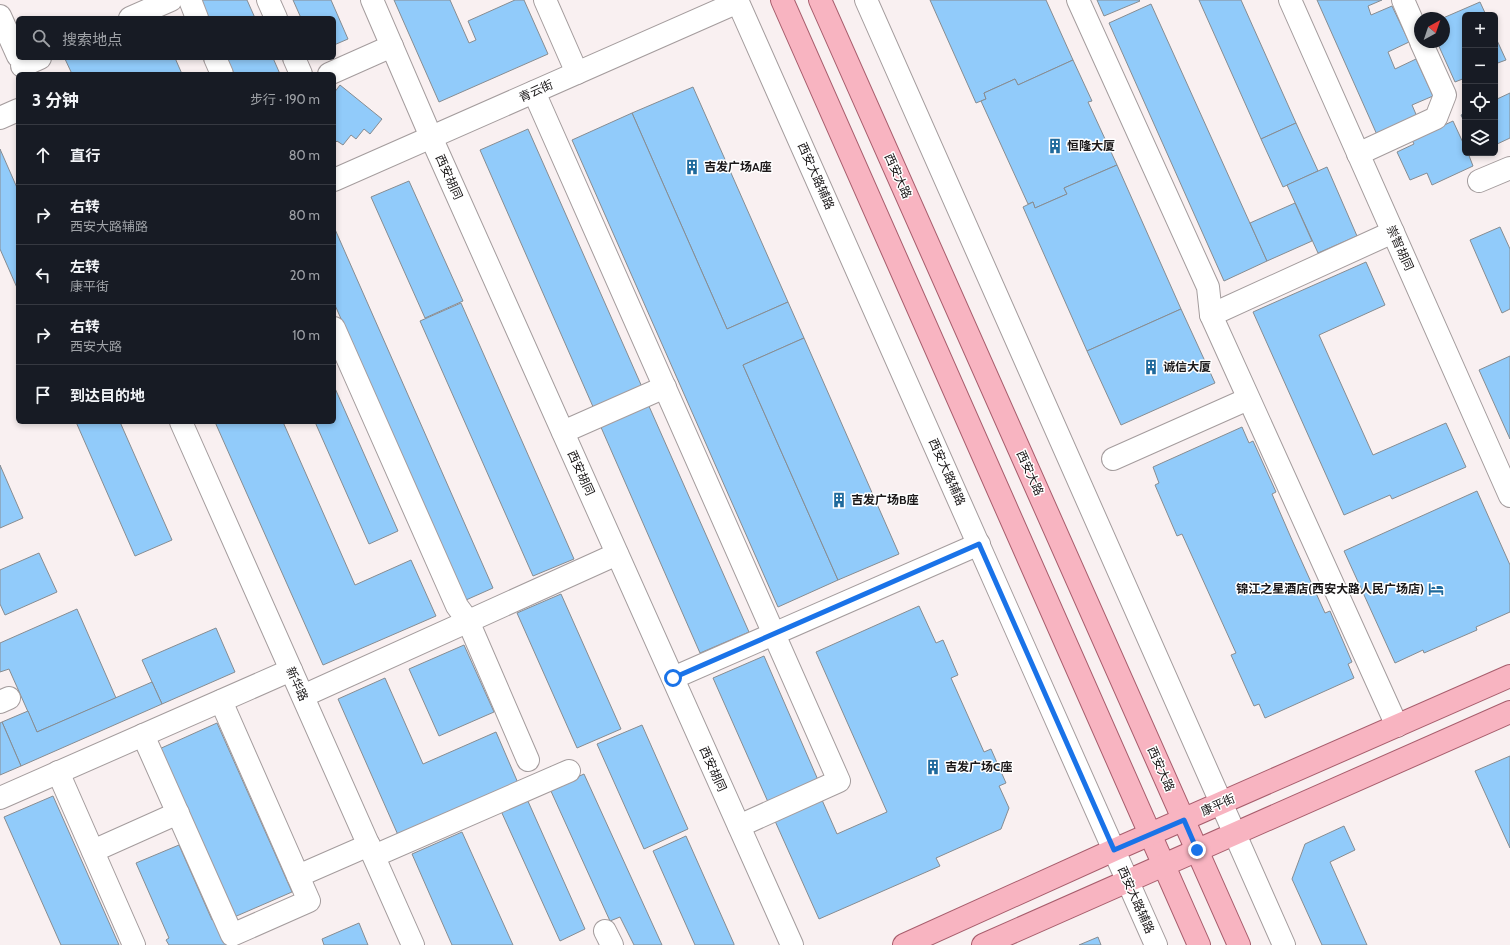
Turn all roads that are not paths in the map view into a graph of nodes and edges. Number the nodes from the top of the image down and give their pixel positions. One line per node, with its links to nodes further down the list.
1 (171, 0): 14 (street)
2 (190, 0): 15 (street)
3 (268, 0): 16 (street)
4 (372, 0): 19 (street, 西安胡同)
5 (545, 0): 26 (street)
6 (782, 0): 65 (main road)
7 (820, 0): 62 (main road, 西安大路)
8 (866, 0): 60 (street)
9 (1078, 0): 36 (street)
10 (1290, 0): 31 (street, 崇智胡同)
11 (1402, 0): 17 (street)
12 (738, 1): 26 (street, 青云街); 44 (street, 西安大路辅路)
13 (0, 16): 18 (street)
14 (135, 16)
15 (196, 16)
16 (275, 16)
17 (1414, 26)
18 (16, 45)
19 (392, 46): 25 (street); 30 (street, 西安胡同)
20 (1425, 48): 31 (street)
21 (216, 60): 23 (street)
22 (295, 60): 24 (street)
23 (221, 72)
24 (300, 72)
25 (333, 72)
26 (578, 73): 27 (street, 青云街)
27 (534, 92): 30 (street, 青云街); 38 (street)
28 (16, 111): 29 (street)
29 (0, 118)
30 (431, 137): 33 (street, 青云街); 41 (street, 西安胡同)
31 (1358, 154): 35 (street, 崇智胡同)
32 (1510, 168): 34 (street)
33 (336, 179)
34 (1480, 181)
35 (1393, 232): 36 (street); 43 (street, 崇智胡同)
36 (1211, 315): 39 (street)
37 (336, 333): 46 (street)
38 (665, 387): 41 (street); 47 (street)
39 (1248, 399): 42 (street); 54 (street)
40 (182, 424): 48 (street, 新华路)
41 (563, 432): 45 (street, 西安胡同)
42 (1113, 459)
43 (1510, 496)
44 (979, 544): 47 (street); 66 (street, 西安大路辅路)
45 (617, 554): 46 (street); 50 (street, 西安胡同)
46 (468, 622): 51 (street); 56 (street)
47 (774, 634): 50 (street); 63 (street)
48 (291, 670): 51 (street, 新华路); 52 (street)
49 (1510, 676): 54 (main road, 康平街)
50 (673, 678): 63 (street, 西安胡同)
51 (302, 696): 69 (street, 新华路)
52 (221, 701): 55 (street); 71 (street)
53 (1510, 712): 64 (main road)
54 (1397, 726): 60 (main road, 康平街)
55 (144, 735): 58 (street); 61 (street)
56 (528, 760)
57 (569, 771): 69 (street)
58 (58, 772): 59 (street); 68 (street)
59 (0, 798)
60 (1221, 803): 62 (main road, 康平街); 64 (street)
61 (178, 813): 68 (street); 71 (street)
62 (1184, 820): 65 (main road, 康平街); 67 (main road, 西安大路)
63 (738, 826): 75 (street, 西安胡同)
64 (1234, 833): 67 (main road); 81 (street)
65 (1150, 834): 66 (main road, 康平街); 70 (main road)
66 (1114, 850): 72 (street, 西安大路辅路); 76 (main road, 康平街)
67 (1197, 850): 70 (main road); 80 (main road, 西安大路)
68 (93, 851): 73 (street)
69 (372, 851): 71 (street); 74 (street, 新华路)
70 (1164, 864): 72 (main road); 79 (main road)
71 (298, 876)
72 (1128, 881): 77 (main road); 78 (street, 西安大路辅路)
73 (134, 945)
74 (413, 945)
75 (792, 945)
76 (904, 945)
77 (983, 945)
78 (1156, 945)
79 (1200, 945)
80 (1240, 945)
81 (1284, 945)

